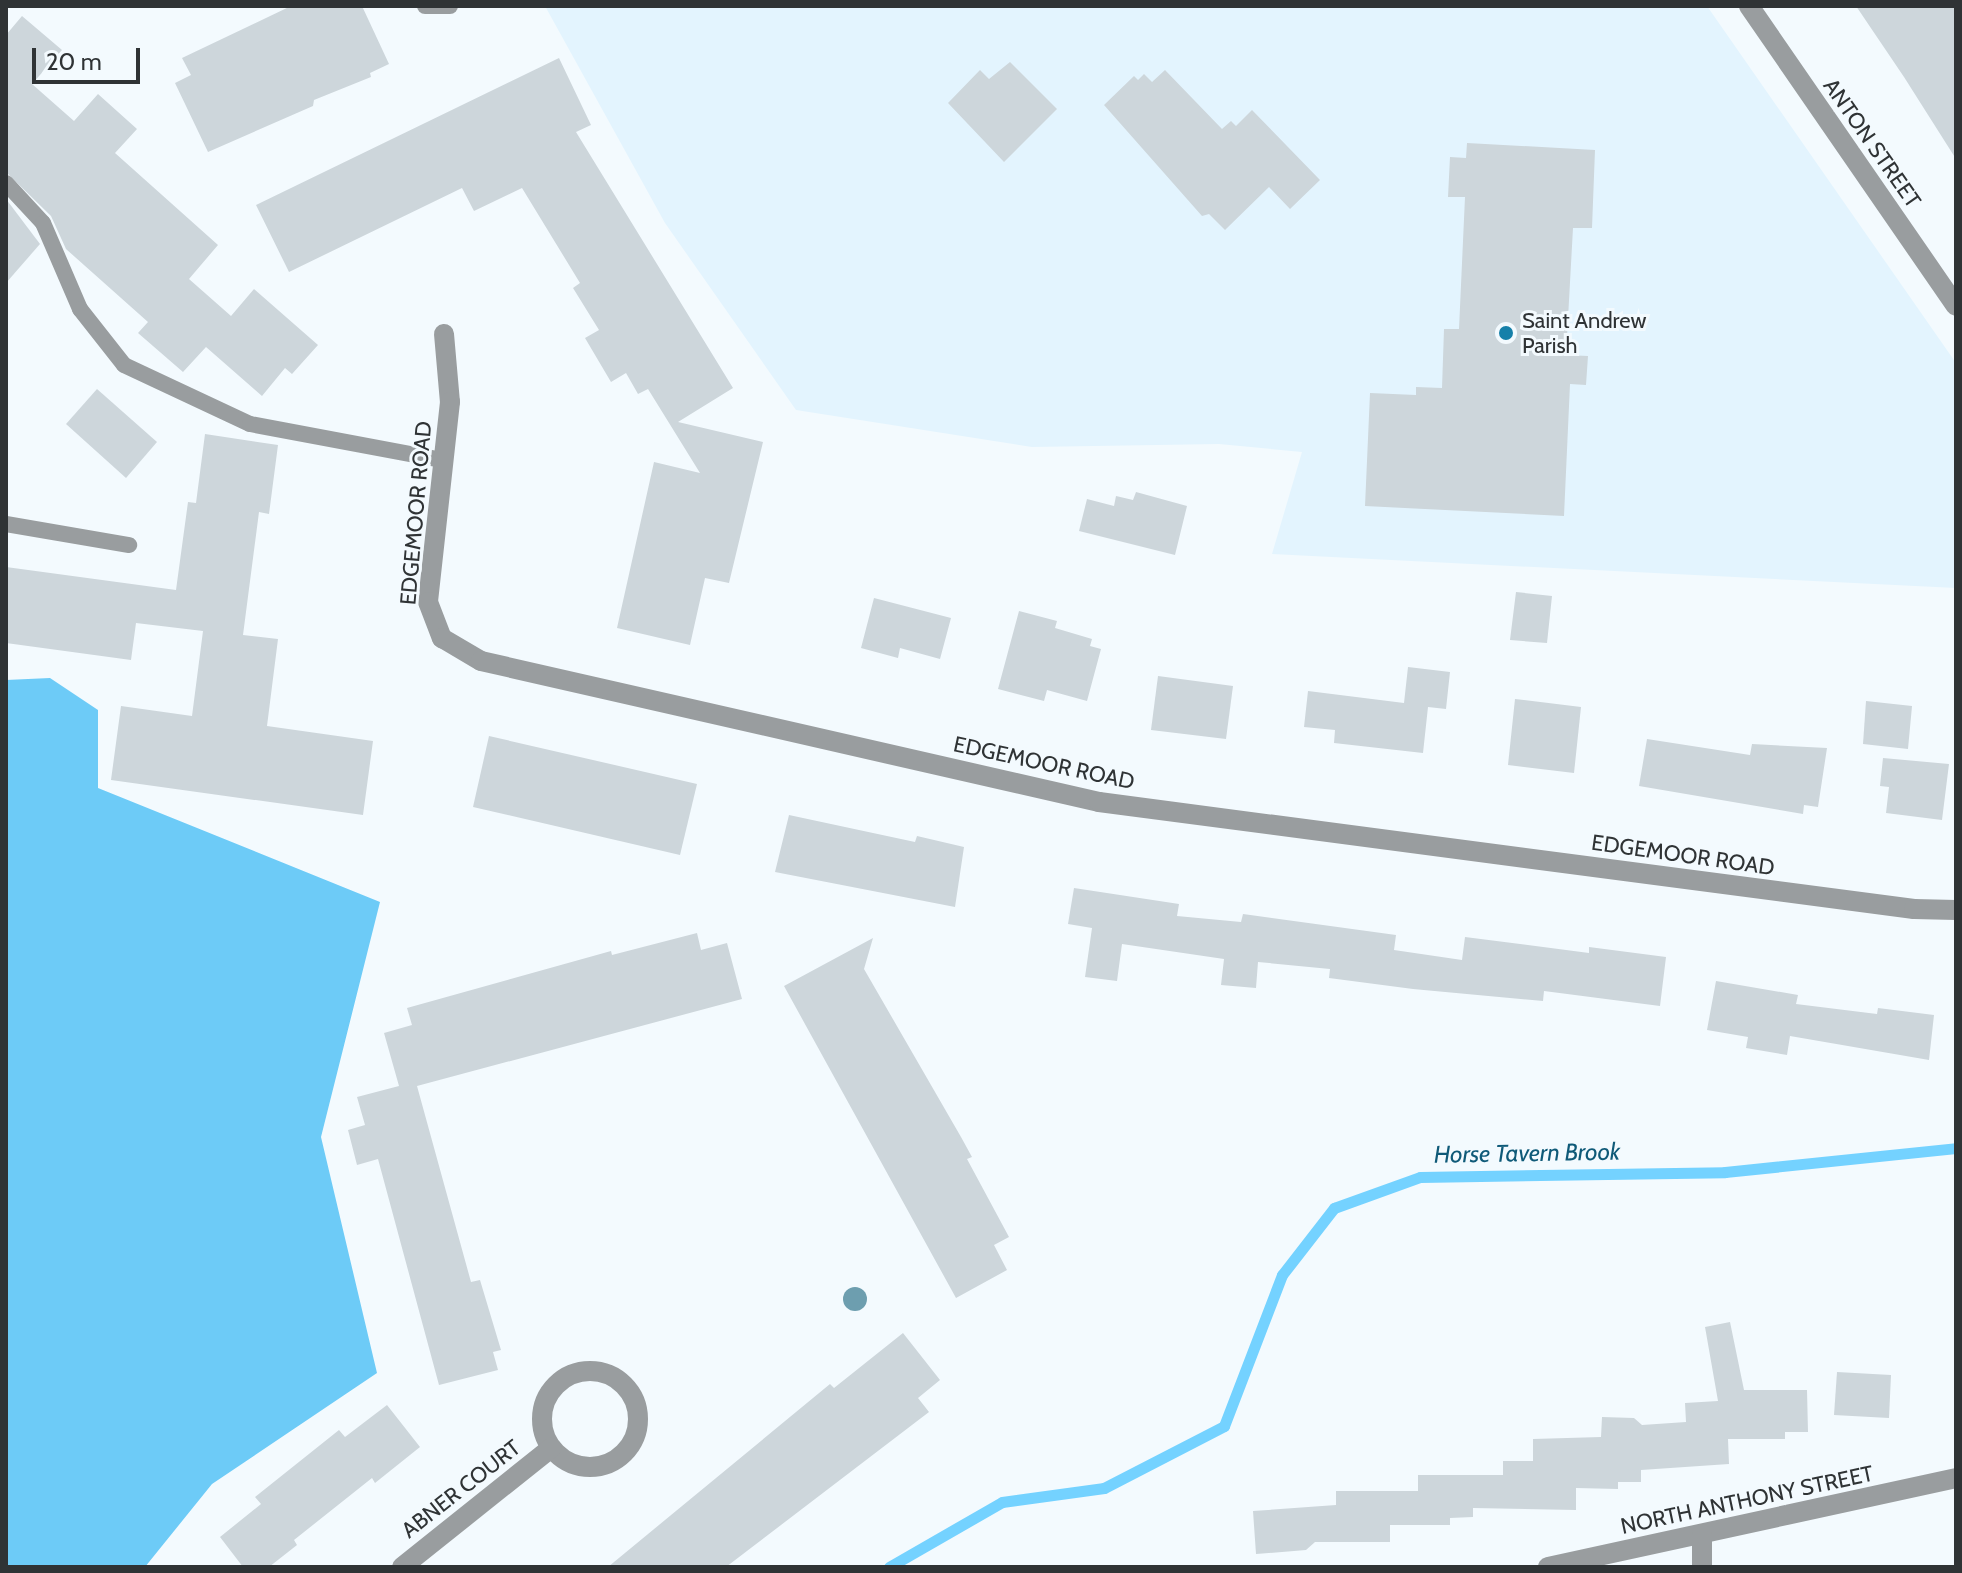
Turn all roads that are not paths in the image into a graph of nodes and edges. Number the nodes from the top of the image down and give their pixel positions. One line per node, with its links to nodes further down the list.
1 (425, 6): 2 (lane)
2 (450, 6)
3 (1749, 6): 5 (street, ANTON STREET)
4 (6, 183): 7 (lane)
5 (1956, 306)
6 (444, 334): 7 (street, EDGEMOOR ROAD)
7 (443, 460): 10 (street, EDGEMOOR ROAD)
8 (6, 524): 9 (lane)
9 (129, 545)
10 (1956, 910)
11 (551, 1448): 11 (street, ABNER COURT); 14 (street, ABNER COURT)
12 (1956, 1478): 13 (street, NORTH ANTHONY STREET)
13 (1702, 1534): 15 (street, NORTH ANTHONY STREET); 16 (street)
14 (402, 1567)
15 (1548, 1567)
16 (1702, 1567)

